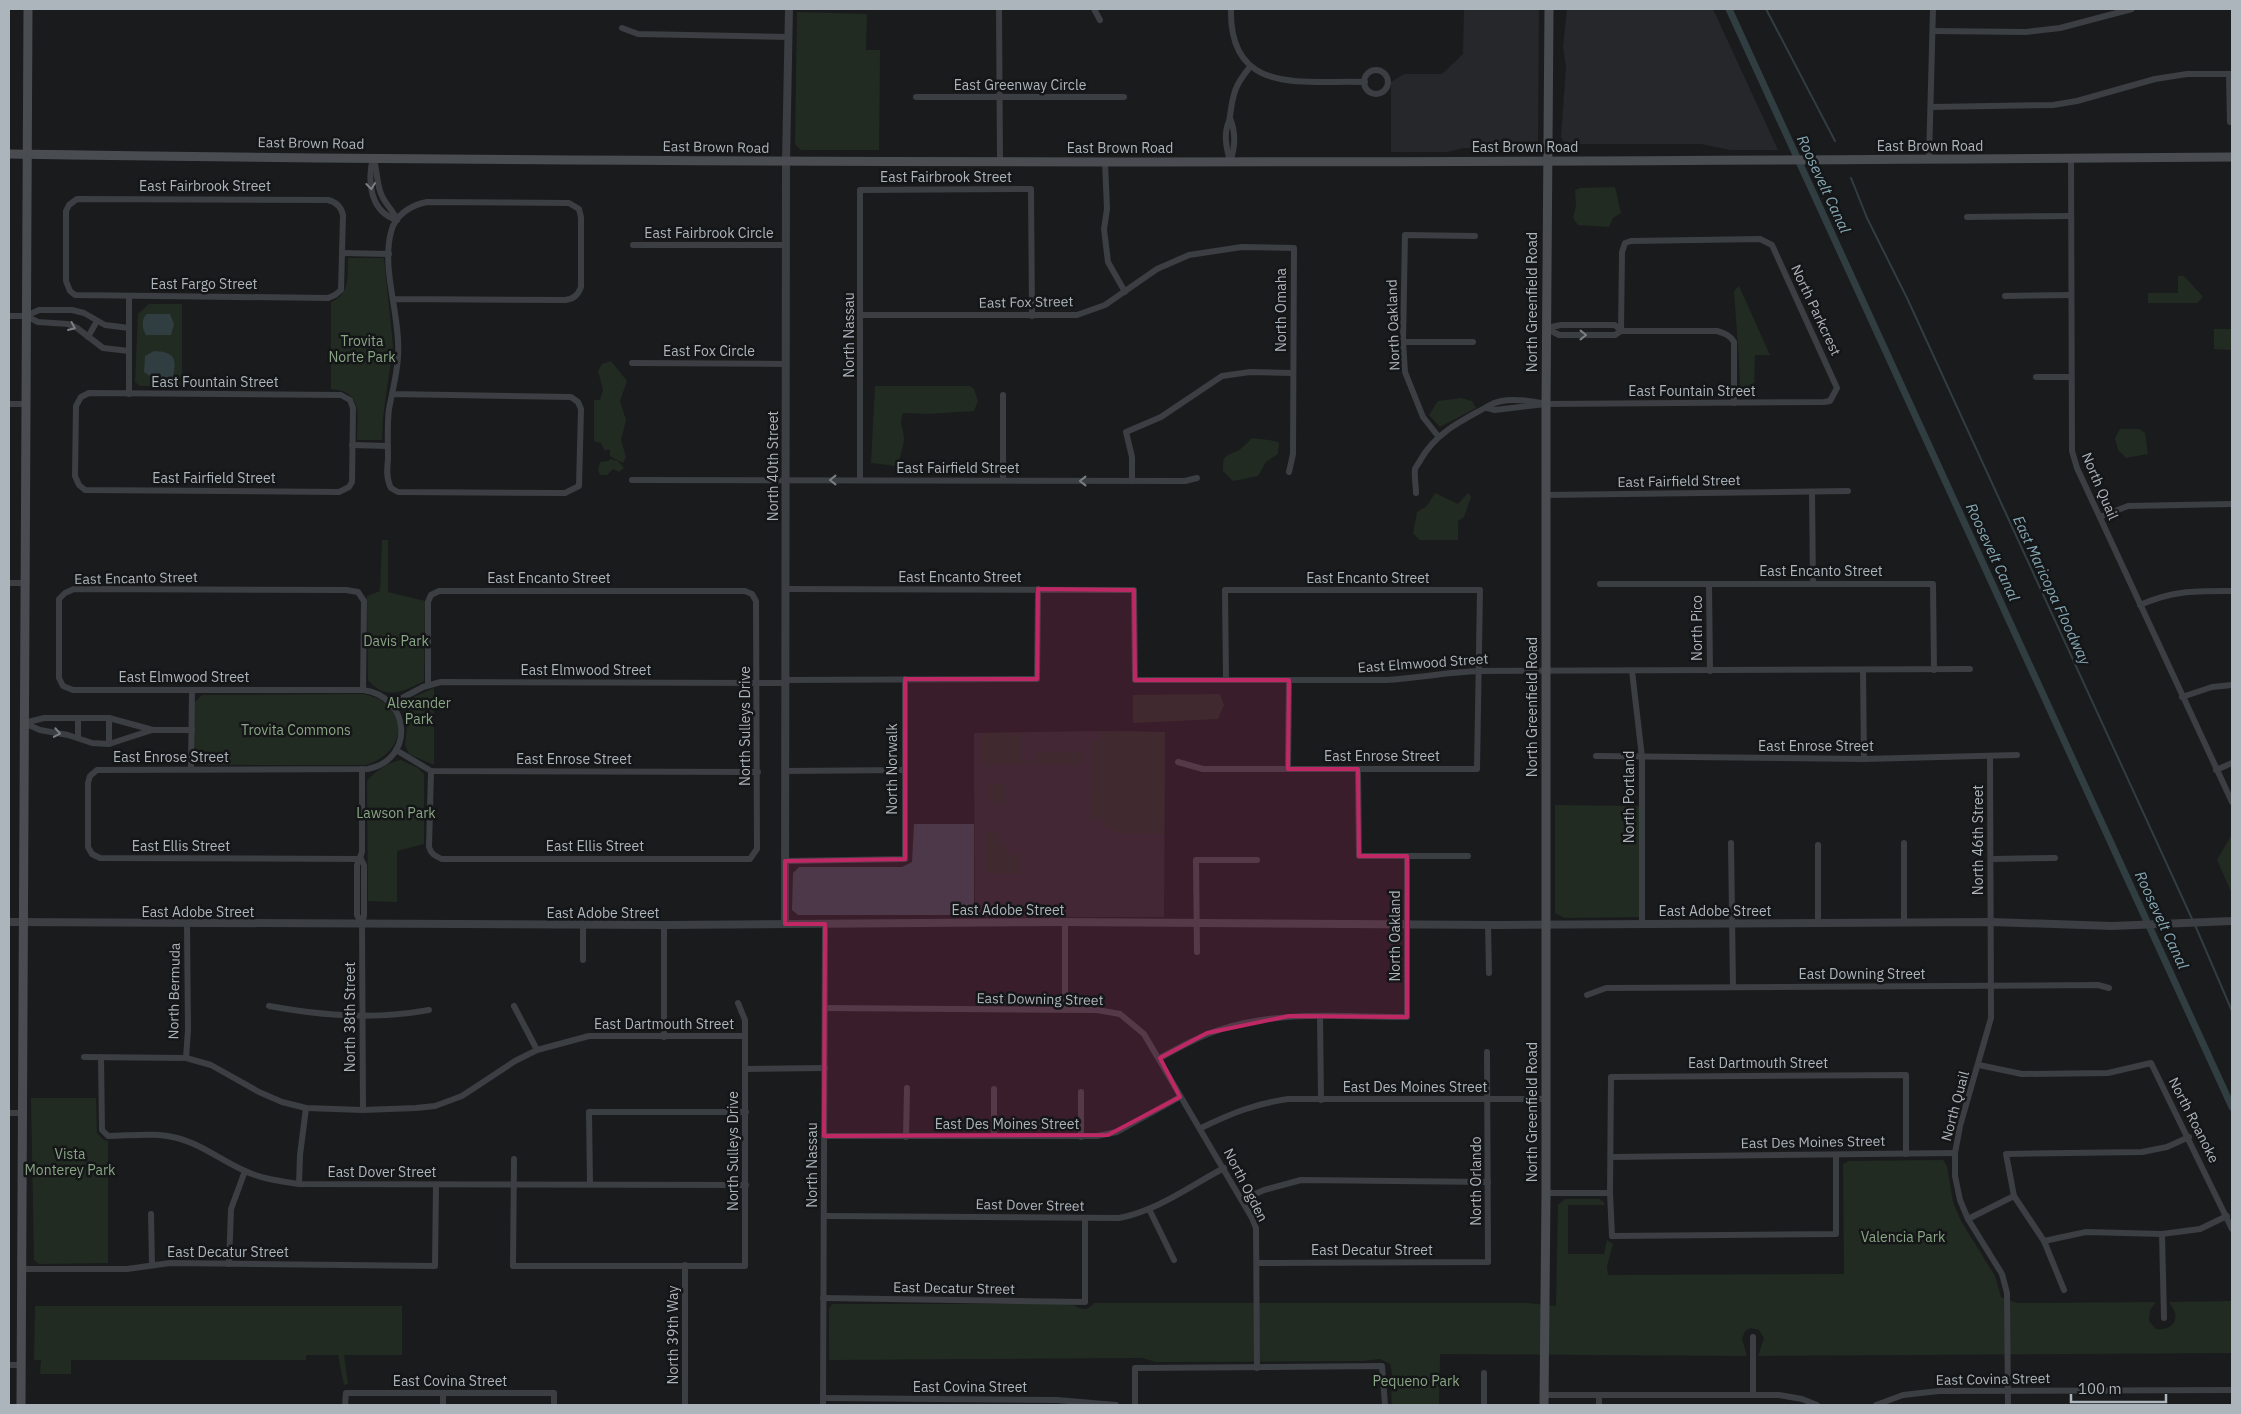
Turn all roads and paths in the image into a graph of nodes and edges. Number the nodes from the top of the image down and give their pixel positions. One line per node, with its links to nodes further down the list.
1 (28, 9): 22 (main road)
2 (789, 9): 12 (street, North 40th Street)
3 (1000, 9): 18 (street)
4 (1094, 9): 9 (street)
5 (1231, 9): 13 (street)
6 (1550, 9): 30 (main road, North Greenfield Road)
7 (1934, 9): 11 (street)
8 (2132, 9): 11 (street)
9 (1100, 20)
10 (622, 28): 12 (street)
11 (1933, 31): 19 (street)
12 (789, 37): 27 (street, North 40th Street)
13 (1250, 67): 15 (street); 29 (street)
14 (2231, 74): 19 (street); 20 (street)
15 (1364, 82)
16 (916, 97): 18 (street, East Greenway Circle)
17 (1124, 97): 18 (street, East Greenway Circle)
18 (1000, 98): 28 (street)
19 (1931, 107): 26 (street)
20 (2230, 122)
21 (9, 154): 22 (main road, East Brown Road)
22 (26, 154): 24 (main road, East Brown Road); 52 (main road)
23 (2232, 157): 25 (main road, East Brown Road)
24 (373, 158): 27 (main road, East Brown Road); 33 (street); 34 (street, one-way to 34)
25 (2071, 158): 26 (main road, East Brown Road); 35 (street, North Quail)
26 (1929, 159): 30 (main road, East Brown Road)
27 (786, 161): 28 (main road, East Brown Road); 40 (street, North 40th Street)
28 (1000, 161): 31 (main road, East Brown Road)
29 (1230, 161): 30 (main road, East Brown Road); 31 (main road, East Brown Road)
30 (1547, 161): 57 (main road, North Greenfield Road)
31 (1105, 162): 45 (street)
32 (860, 190): 50 (street, North Nassau); 53 (street, East Fairbrook Street)
33 (384, 200): 34 (street); 37 (street)
34 (377, 205): 37 (street)
35 (2071, 216): 36 (street); 46 (street, North Quail)
36 (1967, 217)
37 (396, 220): 43 (street); 49 (street)
38 (1475, 236): 61 (street, North Oakland)
39 (633, 245): 40 (street, East Fairbrook Circle)
40 (786, 245): 65 (street, North 40th Street)
41 (1294, 248): 45 (street, East Fox Street); 66 (street, North Omaha)
42 (343, 253): 43 (street); 44 (street, East Fairbrook Street); 47 (street, East Fargo Street)
43 (389, 254): 49 (street)
44 (70, 291): 47 (street, East Fargo Street)
45 (1125, 292): 53 (street, East Fox Street)
46 (2071, 295): 48 (street); 68 (street, North Quail)
47 (129, 296): 56 (street)
48 (2005, 296)
49 (393, 299): 70 (street)
50 (862, 315): 53 (street, East Fox Street); 84 (street, North Nassau)
51 (9, 316): 52 (street)
52 (26, 316): 54 (street); 60 (street, one-way to 60); 75 (main road)
53 (1032, 316)
54 (97, 321): 56 (street); 60 (street)
55 (1600, 325): 57 (street); 58 (street); 59 (street)
56 (129, 328): 63 (street)
57 (1546, 328): 59 (street, one-way to 59); 76 (main road, North Greenfield Road)
58 (1621, 331): 59 (street); 71 (street, North Parkcrest); 73 (street)
59 (1600, 335)
60 (88, 337): 63 (street)
61 (1403, 342): 62 (street); 77 (street, North Oakland)
62 (1473, 342)
63 (129, 351): 69 (street)
64 (632, 363): 65 (street, East Fox Circle)
65 (785, 364): 83 (street, North 40th Street)
66 (1294, 373): 80 (street, North Omaha); 86 (street)
67 (2036, 377): 68 (street)
68 (2071, 377): 93 (street, North Quail)
69 (128, 394): 78 (street, East Fountain Street); 87 (street, East Fountain Street)
70 (392, 394): 79 (street); 79 (street)
71 (1834, 394): 73 (street, East Fountain Street)
72 (1003, 395): 85 (street)
73 (1734, 403): 76 (street, East Fountain Street)
74 (9, 404): 75 (street)
75 (25, 404): 95 (main road)
76 (1546, 404): 77 (street, East Fountain Street); 91 (main road, North Greenfield Road)
77 (1438, 436): 90 (street)
78 (352, 445): 79 (street); 87 (street, East Fairfield Street)
79 (388, 446)
80 (1289, 472)
81 (1197, 478): 86 (street, East Fairfield Street)
82 (632, 480): 83 (street, East Fairfield Street)
83 (785, 480): 84 (street, East Fairfield Street, one-way to 83); 99 (street, North 40th Street)
84 (860, 480): 85 (street, East Fairfield Street)
85 (1003, 480): 86 (street, East Fairfield Street, one-way to 85)
86 (1132, 481)
87 (79, 485)
88 (1848, 491): 89 (street, East Fairfield Street)
89 (1812, 492): 91 (street, East Fairfield Street); 98 (street)
90 (1416, 493)
91 (1546, 495): 108 (main road, North Greenfield Road)
92 (2232, 504): 93 (street)
93 (2100, 517): 103 (street, North Quail)
94 (9, 583): 95 (street)
95 (24, 583): 126 (main road)
96 (1600, 584): 97 (street, East Encanto Street)
97 (1709, 584): 98 (street, East Encanto Street); 110 (street, North Pico)
98 (1813, 584): 106 (street, East Encanto Street)
99 (785, 589): 100 (street, East Encanto Street); 115 (street, North 40th Street)
100 (1038, 589): 111 (street, East Elmwood Street); 112 (street, East Encanto Street)
101 (2232, 591): 103 (street)
102 (754, 596): 116 (street, North Sulleys Drive); 117 (street, East Encanto Street)
103 (2140, 606): 122 (street, North Quail)
104 (1970, 669): 106 (street, East Elmwood Street)
105 (1863, 670): 106 (street, East Elmwood Street); 110 (street, East Elmwood Street); 136 (street)
106 (1934, 670)
107 (1479, 671): 108 (street, East Elmwood Street); 113 (street, East Encanto Street); 114 (street, East Elmwood Street); 142 (street, East Enrose Street)
108 (1546, 671): 109 (street, East Elmwood Street); 173 (main road, North Greenfield Road)
109 (1632, 671): 110 (street, East Elmwood Street); 134 (street, North Portland)
110 (1710, 671)
111 (905, 679): 115 (street, East Elmwood Street); 143 (street, North Norwalk)
112 (1135, 680): 113 (street, East Elmwood Street)
113 (1226, 680): 114 (street, East Elmwood Street)
114 (1289, 680): 141 (street)
115 (785, 682): 116 (street, East Elmwood Street); 146 (street, North 40th Street)
116 (757, 683): 117 (street, East Elmwood Street); 147 (street, North Sulleys Drive)
117 (428, 684): 123 (street, East Elmwood Street)
118 (2232, 685): 122 (street)
119 (63, 686): 120 (street, East Elmwood Street); 121 (street, East Encanto Street)
120 (192, 690): 121 (street, East Elmwood Street); 128 (street)
121 (363, 690): 123 (street, East Elmwood Street)
122 (2182, 698): 144 (street, North Quail)
123 (391, 704): 131 (street)
124 (78, 718): 125 (street); 126 (street); 129 (street)
125 (109, 718): 127 (street); 130 (street)
126 (24, 723): 129 (street, one-way to 129); 166 (main road)
127 (153, 730): 128 (street); 130 (street)
128 (192, 730): 139 (street)
129 (78, 738): 130 (street)
130 (108, 744)
131 (396, 750): 140 (street, East Enrose Street); 145 (street)
132 (2018, 755): 135 (street, East Enrose Street)
133 (1596, 756): 134 (street, East Enrose Street)
134 (1642, 757): 136 (street, East Enrose Street); 174 (street, North Portland)
135 (1990, 757): 136 (street, East Enrose Street); 158 (street, North 46th Street)
136 (1864, 759)
137 (1178, 762): 141 (street, East Enrose Street)
138 (2232, 763): 144 (street)
139 (191, 769): 140 (street, East Enrose Street); 152 (street, East Enrose Street)
140 (362, 769): 157 (street, North 38th Street)
141 (1288, 769): 142 (street, East Enrose Street)
142 (1358, 769): 154 (street)
143 (904, 770): 146 (street); 160 (street, North Norwalk)
144 (2216, 770): 148 (street, North Quail)
145 (431, 771): 147 (street, East Enrose Street); 153 (street, East Ellis Street)
146 (785, 771): 160 (street, North 40th Street)
147 (758, 772): 153 (street, North Sulleys Drive)
148 (2232, 802)
149 (1731, 843): 175 (street)
150 (1904, 843): 164 (street)
151 (1818, 845): 167 (street)
152 (92, 854): 157 (street, East Ellis Street)
153 (754, 856)
154 (1407, 856): 155 (street); 172 (street, North Oakland)
155 (1468, 856)
156 (2055, 858): 158 (street)
157 (361, 859): 168 (street, North 38th Street)
158 (1992, 859): 165 (street, North 46th Street)
159 (1257, 860): 171 (street)
160 (785, 861): 169 (street, North 40th Street)
161 (2232, 921): 165 (street, East Adobe Street)
162 (9, 922): 166 (street, East Adobe Street)
163 (1065, 922): 170 (street, East Adobe Street); 171 (street, East Adobe Street); 192 (street)
164 (1904, 922): 165 (street, East Adobe Street); 167 (street, East Adobe Street)
165 (1991, 922): 183 (street, North Quail)
166 (23, 923): 176 (street, East Adobe Street); 217 (main road)
167 (1818, 923): 175 (street, East Adobe Street)
168 (362, 924): 176 (street, East Adobe Street); 177 (street, East Adobe Street); 193 (street, North 38th Street)
169 (785, 924): 170 (street, East Adobe Street); 178 (street, East Adobe Street)
170 (825, 924): 190 (street, North Nassau)
171 (1197, 924): 172 (street, East Adobe Street); 180 (street)
172 (1407, 924): 179 (street, East Adobe Street); 194 (street, North Oakland)
173 (1545, 924): 174 (street, East Adobe Street); 179 (street, East Adobe Street); 211 (main road, North Greenfield Road)
174 (1642, 924): 175 (street, East Adobe Street)
175 (1732, 924): 184 (street)
176 (188, 925): 201 (street, North Bermuda)
177 (583, 925): 178 (street, East Adobe Street); 181 (street)
178 (664, 925): 196 (street)
179 (1488, 925): 182 (street)
180 (1197, 952)
181 (583, 960)
182 (1489, 973)
183 (1991, 986): 184 (street, East Downing Street); 185 (street, East Downing Street); 203 (street, North Quail)
184 (1733, 987): 186 (street, East Downing Street)
185 (2109, 988)
186 (1587, 995)
187 (738, 1003): 195 (street, North Sulleys Drive)
188 (269, 1006): 193 (street)
189 (514, 1006): 197 (street)
190 (825, 1008): 192 (street, East Downing Street); 204 (street, North Nassau)
191 (429, 1010): 193 (street)
192 (1066, 1010): 202 (street, East Downing Street)
193 (362, 1016): 214 (street, North 38th Street)
194 (1320, 1016): 202 (street); 212 (street)
195 (746, 1036): 196 (street, East Dartmouth Street); 205 (street, North Sulleys Drive)
196 (664, 1037): 197 (street, East Dartmouth Street)
197 (536, 1050): 214 (street, East Dartmouth Street)
198 (1488, 1052): 210 (street, North Orlando)
199 (84, 1057): 200 (street, East Dartmouth Street)
200 (101, 1058): 201 (street, East Dartmouth Street); 230 (street, East Dover Street)
201 (186, 1058): 213 (street, East Dartmouth Street)
202 (1160, 1058): 209 (street, North Ogden)
203 (1979, 1065): 223 (street, North Roanoke); 224 (street, North Quail)
204 (825, 1068): 205 (street); 219 (street, North Nassau)
205 (746, 1069): 215 (street, North Sulleys Drive)
206 (907, 1088): 221 (street)
207 (994, 1089): 220 (street)
208 (1081, 1092): 222 (street)
209 (1180, 1097): 218 (street, North Ogden); 222 (street, East Des Moines Street)
210 (1488, 1099): 211 (street, East Des Moines Street); 212 (street, East Des Moines Street); 231 (street, North Orlando)
211 (1545, 1099): 237 (main road, North Greenfield Road)
212 (1320, 1100): 218 (street, East Des Moines Street)
213 (306, 1108): 214 (street, East Dartmouth Street); 232 (street)
214 (362, 1110)
215 (746, 1112): 234 (street); 236 (street, North Sulleys Drive)
216 (9, 1113): 217 (street)
217 (22, 1113): 256 (main road)
218 (1201, 1128): 229 (street, North Ogden)
219 (824, 1136): 221 (street, East Des Moines Street); 243 (street, North Nassau)
220 (994, 1136): 221 (street, East Des Moines Street); 222 (street, East Des Moines Street)
221 (906, 1137)
222 (1081, 1137)
223 (2189, 1138): 239 (street); 244 (street, North Roanoke)
224 (1955, 1153): 225 (street, East Des Moines Street); 246 (street, North Quail)
225 (1906, 1154): 226 (street, East Des Moines Street); 227 (street, East Dartmouth Street)
226 (1836, 1155): 227 (street, East Des Moines Street); 238 (street)
227 (1611, 1157): 238 (street)
228 (514, 1159): 233 (street)
229 (1224, 1168): 240 (street, North Ogden); 241 (street, East Dover Street)
230 (245, 1171): 232 (street, East Dover Street); 253 (street)
231 (1488, 1182): 240 (street); 251 (street, North Orlando)
232 (299, 1184): 235 (street, East Dover Street)
233 (513, 1184): 234 (street, East Dover Street); 235 (street, East Dover Street); 255 (street)
234 (590, 1184): 236 (street, East Dover Street)
235 (436, 1185): 253 (street, East Decatur Street)
236 (746, 1185): 255 (street, North Sulleys Drive)
237 (1546, 1193): 238 (street); 269 (main road, North Greenfield Road)
238 (1610, 1193)
239 (2014, 1196): 246 (street); 249 (street)
240 (1242, 1200): 252 (street, North Ogden)
241 (1149, 1209): 245 (street, East Dover Street); 250 (street)
242 (151, 1214): 254 (street)
243 (825, 1216): 245 (street, East Dover Street); 258 (street, North Nassau)
244 (2227, 1216): 247 (street, North Roanoke); 248 (street)
245 (1085, 1218): 258 (street, East Decatur Street)
246 (1968, 1219): 266 (street, North Quail)
247 (2232, 1228)
248 (2162, 1234): 249 (street); 259 (street)
249 (2044, 1241): 257 (street)
250 (1174, 1260)
251 (1488, 1262): 252 (street, East Decatur Street)
252 (1257, 1263): 263 (street, North Ogden)
253 (229, 1264): 254 (street, East Decatur Street)
254 (152, 1265): 256 (street, East Decatur Street)
255 (685, 1265): 277 (street, North 39th Way)
256 (22, 1269): 262 (main road)
257 (2064, 1290)
258 (823, 1298): 271 (street, North Nassau)
259 (2164, 1318)
260 (1753, 1337): 268 (street)
261 (9, 1365): 262 (street)
262 (21, 1365): 273 (main road)
263 (1257, 1368): 279 (street); 280 (street)
264 (1484, 1373): 281 (street)
265 (2232, 1390): 266 (street, East Covina Street)
266 (2008, 1391): 285 (street, East Covina Street); 286 (street, North Quail)
267 (443, 1393): 274 (street, East Covina Street); 275 (street); 276 (street, East Covina Street)
268 (1753, 1394): 270 (street); 284 (street)
269 (1544, 1395): 270 (street); 282 (main road, North Greenfield Road)
270 (1599, 1395): 283 (street)
271 (823, 1402): 272 (street, East Covina Street)
272 (1057, 1402): 278 (street, East Covina Street)
273 (21, 1405)
274 (344, 1405)
275 (443, 1405)
276 (554, 1405)
277 (685, 1405)
278 (1116, 1405)
279 (1135, 1405)
280 (1385, 1405)
281 (1484, 1405)
282 (1544, 1405)
283 (1599, 1405)
284 (1817, 1405)
285 (1876, 1405)
286 (2008, 1405)

